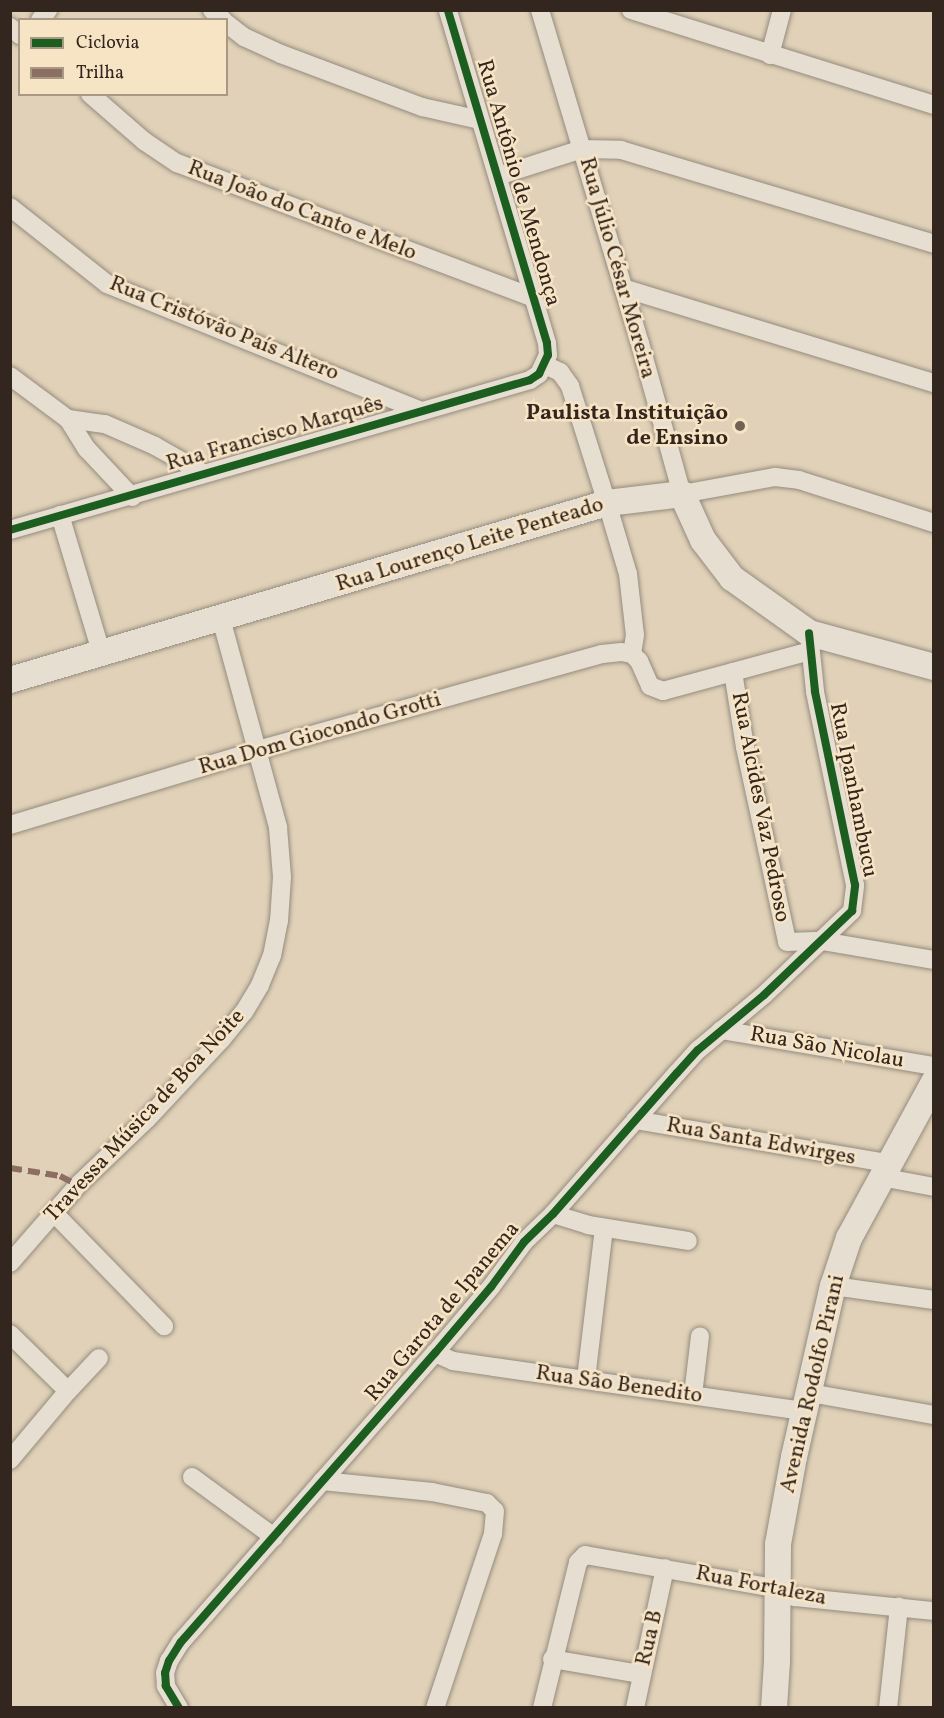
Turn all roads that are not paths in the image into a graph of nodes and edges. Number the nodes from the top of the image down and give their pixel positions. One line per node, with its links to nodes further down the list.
1 (448, 10): 9 (street, Rua Antônio de Mendonça)
2 (540, 10): 10 (street, Rua Júlio César Moreira)
3 (632, 10): 6 (street)
4 (782, 10): 6 (street)
5 (228, 24): 9 (street)
6 (770, 55): 8 (street)
7 (92, 96): 15 (street, Rua João do Canto e Melo)
8 (933, 105)
9 (480, 120): 11 (street, Rua Antônio de Mendonça)
10 (582, 149): 11 (street); 13 (street); 14 (street, Rua Júlio César Moreira)
11 (498, 176): 15 (street, Rua Antônio de Mendonça)
12 (10, 207): 19 (street, Rua Cristóvão País Altero)
13 (933, 244)
14 (623, 288): 18 (street); 22 (street, Rua Júlio César Moreira)
15 (532, 297): 16 (street, Rua Antônio de Mendonça)
16 (545, 365): 19 (street, Rua Francisco Marquês); 24 (street)
17 (10, 376): 20 (street)
18 (933, 383)
19 (421, 411): 21 (street, Rua Francisco Marquês)
20 (68, 419): 21 (street); 23 (street)
21 (203, 473): 23 (street, Rua Francisco Marquês)
22 (682, 494): 24 (main road, Rua Lourenço Leite Penteado); 26 (street, Rua Lourenço Leite Penteado); 29 (main road, Rua Júlio César Moreira)
23 (132, 497): 25 (street, Rua Francisco Marquês)
24 (607, 503): 28 (main road, Rua Lourenço Leite Penteado); 30 (street)
25 (60, 515): 27 (street, Rua Francisco Marquês); 31 (street)
26 (933, 523)
27 (10, 530)
28 (221, 619): 31 (main road, Rua Lourenço Leite Penteado); 35 (street, Travessa Música de Boa Noite)
29 (810, 642): 32 (main road, Rua Júlio César Moreira); 33 (street); 37 (street, Rua Ipanhambucu)
30 (632, 654): 33 (street); 35 (street, Rua Dom Giocondo Grotti)
31 (102, 655): 34 (main road, Rua Lourenço Leite Penteado)
32 (933, 667)
33 (733, 672): 37 (street, Rua Alcides Vaz Pedroso)
34 (10, 680)
35 (258, 750): 36 (street, Rua Dom Giocondo Grotti); 45 (street, Travessa Música de Boa Noite)
36 (10, 825)
37 (822, 941): 38 (street); 39 (street, Rua Garota de Ipanema)
38 (933, 960)
39 (721, 1030): 40 (street, Rua São Nicolau); 42 (street, Rua Garota de Ipanema)
40 (933, 1066)
41 (933, 1082): 43 (main road, Avenida Rodolfo Pirani)
42 (635, 1120): 43 (street, Rua Santa Edwirges); 46 (street, Rua Garota de Ipanema)
43 (884, 1170): 44 (street, Rua Santa Edwirges); 50 (main road, Avenida Rodolfo Pirani)
44 (933, 1187)
45 (54, 1213): 49 (street, Travessa Música de Boa Noite); 52 (street)
46 (553, 1214): 47 (street); 55 (street, Rua Garota de Ipanema)
47 (604, 1228): 48 (street); 57 (street)
48 (688, 1241)
49 (10, 1263)
50 (833, 1286): 51 (street); 60 (main road, Avenida Rodolfo Pirani)
51 (933, 1300)
52 (164, 1326)
53 (10, 1334): 58 (street)
54 (700, 1336): 59 (street)
55 (435, 1353): 57 (street, Rua São Benedito); 64 (street, Rua Garota de Ipanema)
56 (99, 1358): 58 (street)
57 (586, 1379): 59 (street, Rua São Benedito)
58 (68, 1391): 62 (street)
59 (693, 1395): 60 (street, Rua São Benedito)
60 (808, 1402): 61 (street, Rua São Benedito); 67 (main road, Avenida Rodolfo Pirani)
61 (933, 1415)
62 (10, 1460)
63 (192, 1478): 65 (street)
64 (322, 1481): 65 (street, Rua Garota de Ipanema); 73 (street)
65 (274, 1537): 72 (street, Rua Garota de Ipanema)
66 (665, 1568): 67 (street, Rua Fortaleza); 70 (street, Rua Fortaleza); 71 (street, Rua B)
67 (778, 1589): 68 (street, Rua Fortaleza); 76 (main road, Avenida Rodolfo Pirani)
68 (899, 1607): 69 (street, Rua Fortaleza); 77 (street)
69 (933, 1611)
70 (552, 1659): 71 (street); 74 (street)
71 (641, 1674): 75 (street, Rua B)
72 (179, 1707)
73 (435, 1707)
74 (542, 1707)
75 (635, 1707)
76 (774, 1707)
77 (888, 1707)

